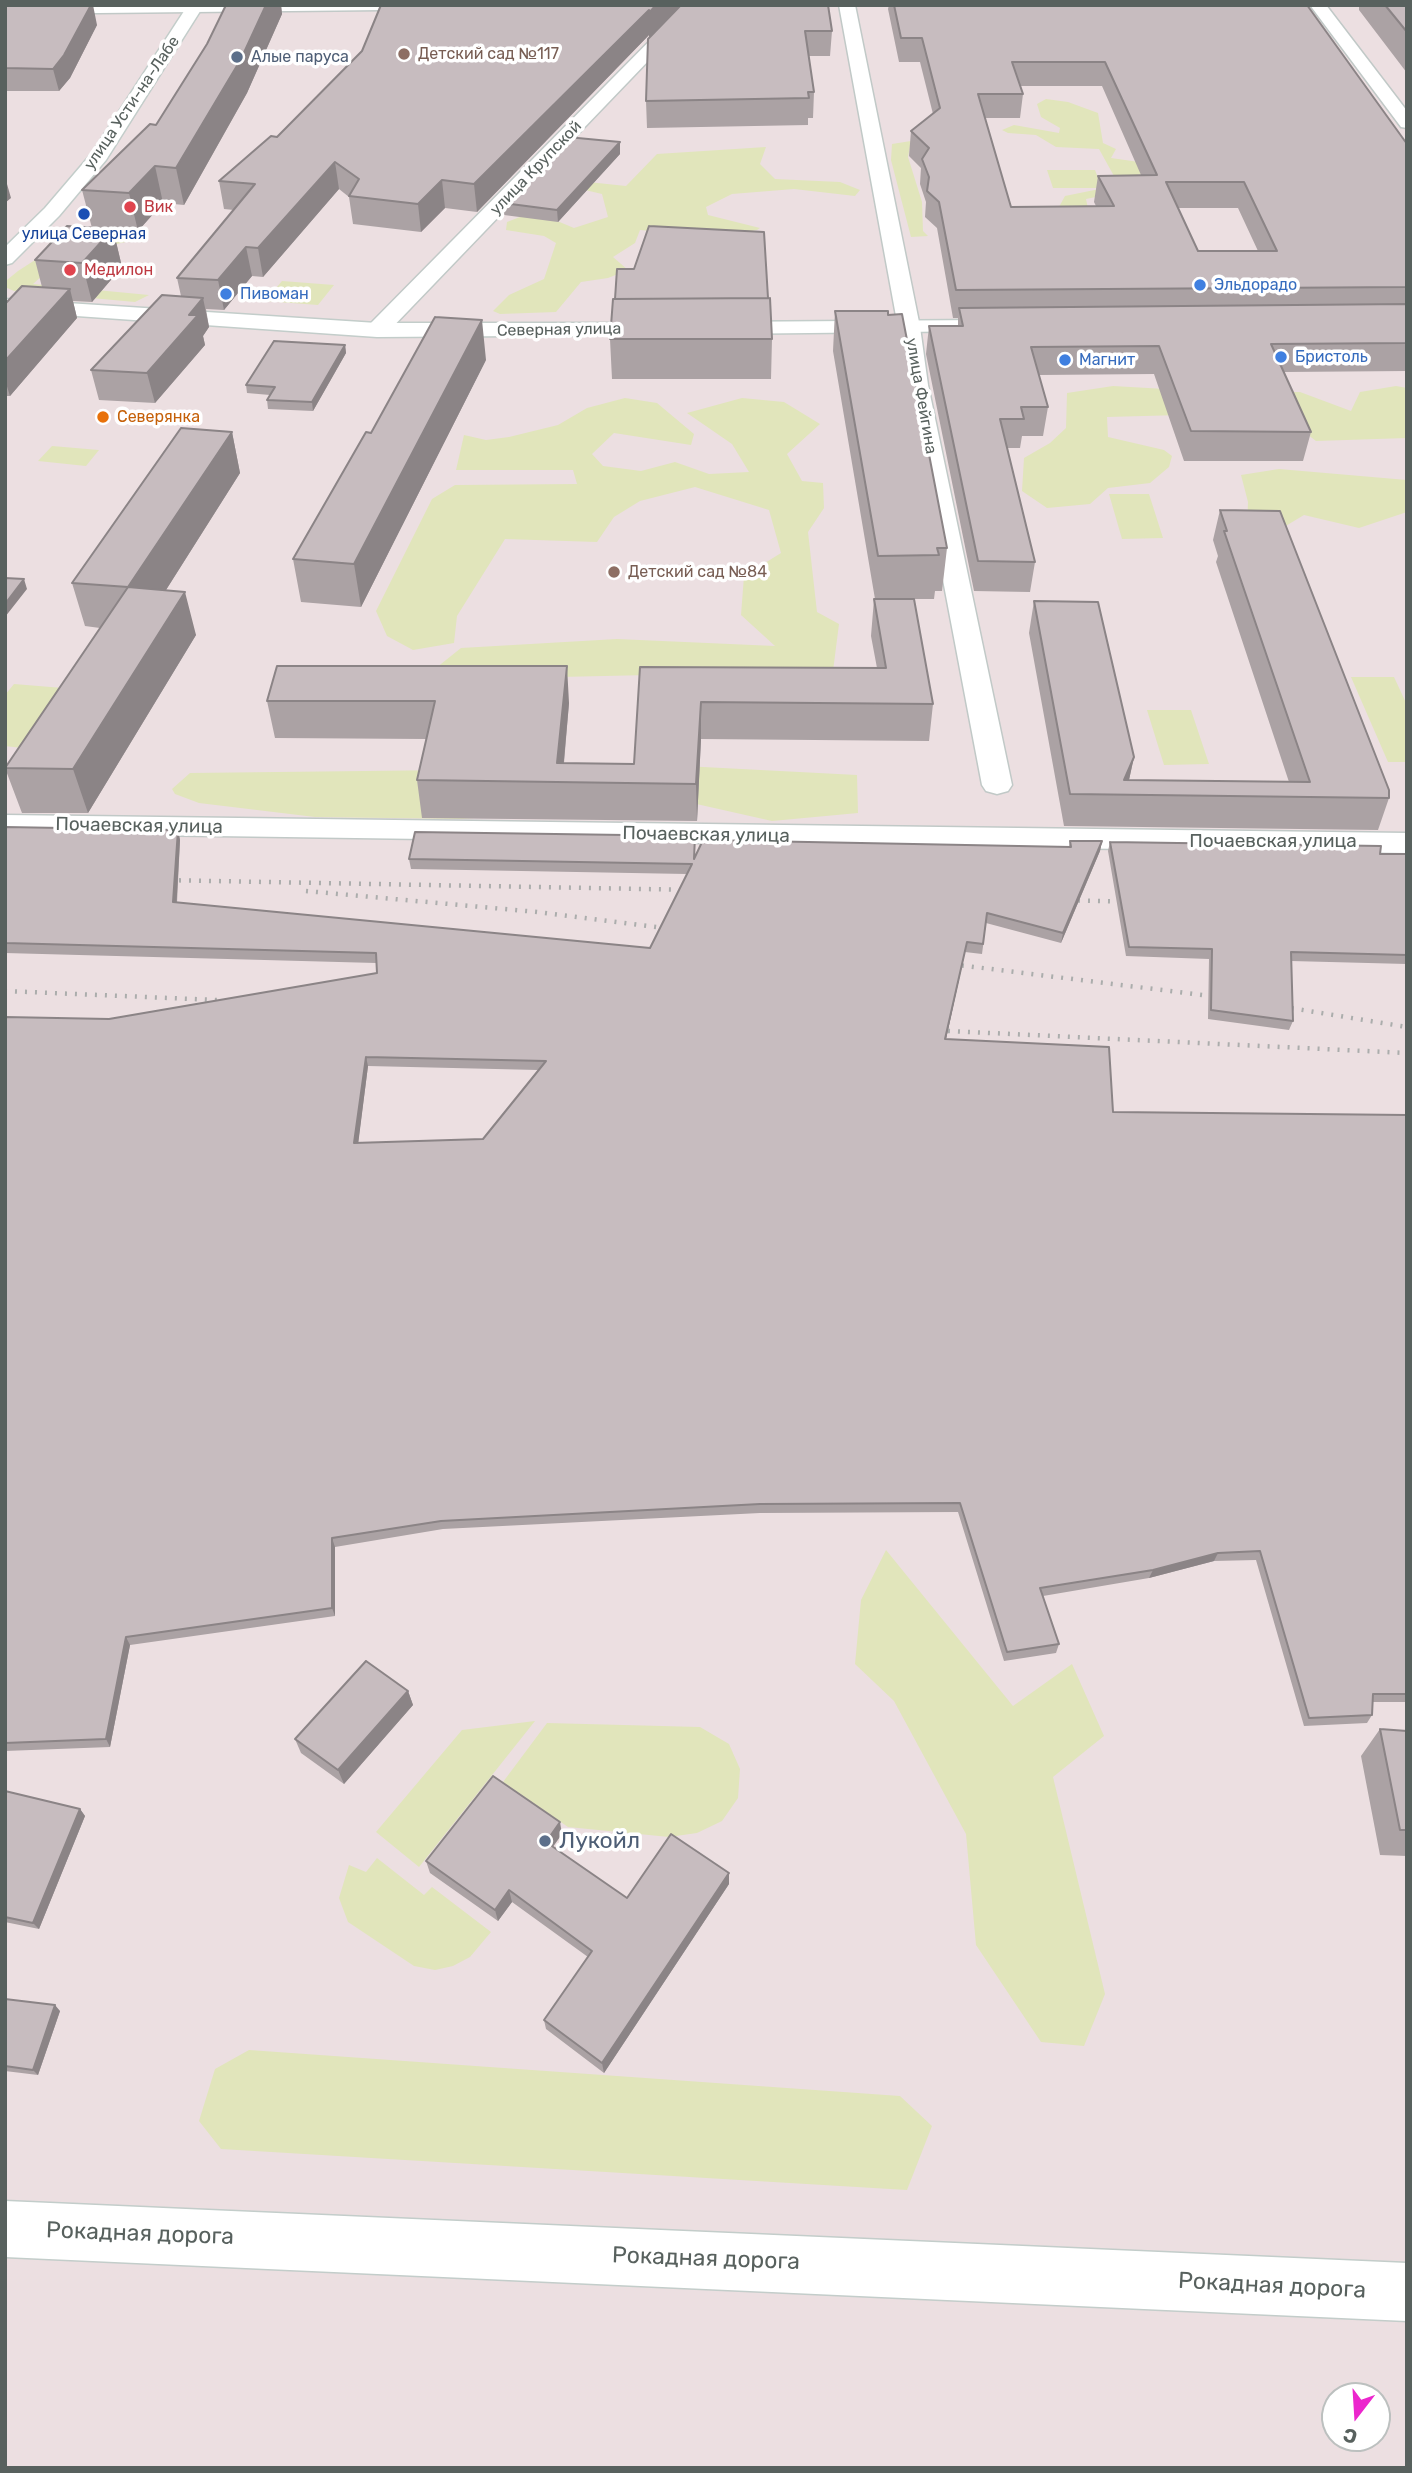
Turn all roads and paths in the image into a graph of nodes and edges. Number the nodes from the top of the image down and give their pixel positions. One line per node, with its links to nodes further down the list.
1 (383, 5): 5 (street)
2 (694, 5): 12 (street, улица Крупской)
3 (847, 5): 11 (street, улица Фейгина)
4 (1318, 5): 7 (street)
5 (196, 6): 6 (street); 8 (street, улица Усти-на-Лабе)
6 (5, 9)
7 (1407, 123)
8 (5, 259)
9 (5, 305): 12 (street, Северная улица)
10 (1006, 326): 11 (street, Северная улица)
11 (909, 327): 12 (street, Северная улица); 13 (street, улица Фейгина)
12 (377, 330)
13 (997, 785)
14 (5, 824): 15 (street, Почаевская улица)
15 (1407, 843)
16 (5, 2229): 17 (street, Рокадная дорога)
17 (1407, 2292)

